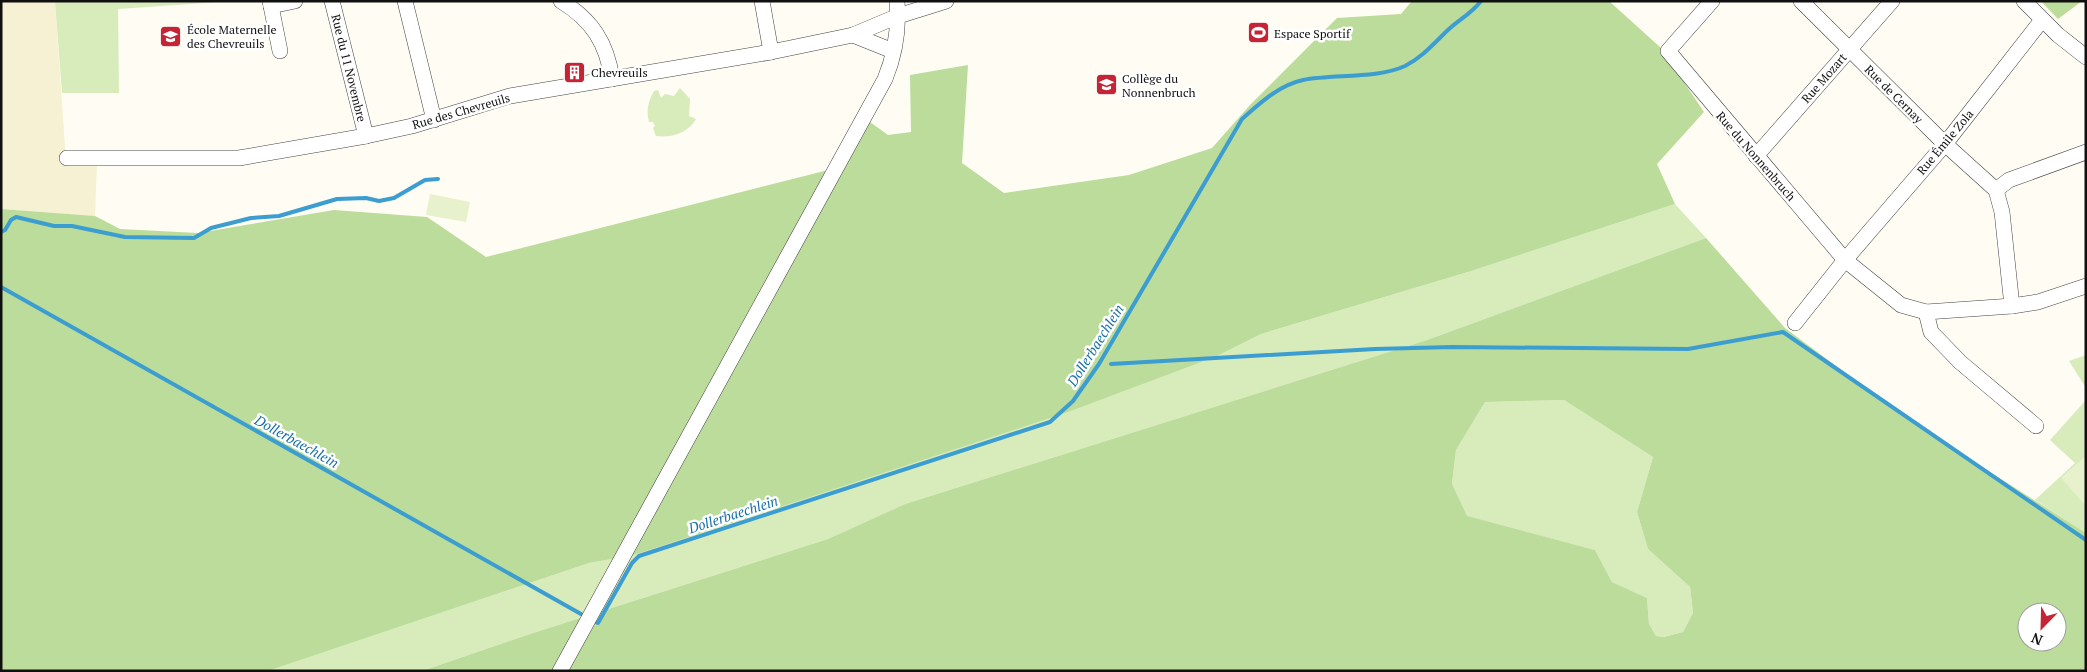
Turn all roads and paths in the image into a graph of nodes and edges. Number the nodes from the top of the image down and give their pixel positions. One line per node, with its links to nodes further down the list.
1 (295, 1): 11 (street)
2 (332, 1): 22 (street, Rue du 11 Novembre)
3 (404, 1): 21 (street)
4 (560, 1): 20 (street)
5 (762, 1): 18 (street)
6 (946, 1): 12 (street, Rue des Chevreuils)
7 (1712, 1): 25 (street, Rue du Nonnenbruch)
8 (1801, 1): 15 (street, Rue de Cernay)
9 (1892, 1): 15 (street, Rue Mozart)
10 (2024, 1): 13 (street)
11 (271, 4): 16 (street)
12 (898, 8): 14 (street, Rue des Chevreuils); 17 (street)
13 (2042, 20): 19 (street); 23 (street, Rue Émile Zola)
14 (853, 35): 17 (street); 18 (street, Rue des Chevreuils)
15 (1849, 50): 23 (street, Rue de Cernay); 25 (street, Rue Mozart)
16 (280, 51)
17 (893, 51): 34 (street)
18 (770, 52): 20 (street, Rue des Chevreuils)
19 (2086, 57)
20 (612, 79): 21 (street, Rue des Chevreuils)
21 (434, 120): 22 (street, Rue des Chevreuils)
22 (366, 136): 26 (street, Rue des Chevreuils)
23 (1945, 144): 27 (street, Rue de Cernay); 28 (street, Rue Émile Zola)
24 (2086, 152): 27 (street)
25 (1756, 156): 28 (street, Rue du Nonnenbruch)
26 (67, 158)
27 (1996, 190): 30 (street)
28 (1845, 260): 31 (street, Rue du Nonnenbruch); 32 (street)
29 (2086, 286): 30 (street, Rue du Nonnenbruch)
30 (2012, 306): 31 (street, Rue du Nonnenbruch)
31 (1926, 312): 33 (street)
32 (1794, 323)
33 (2036, 426)
34 (560, 671)

